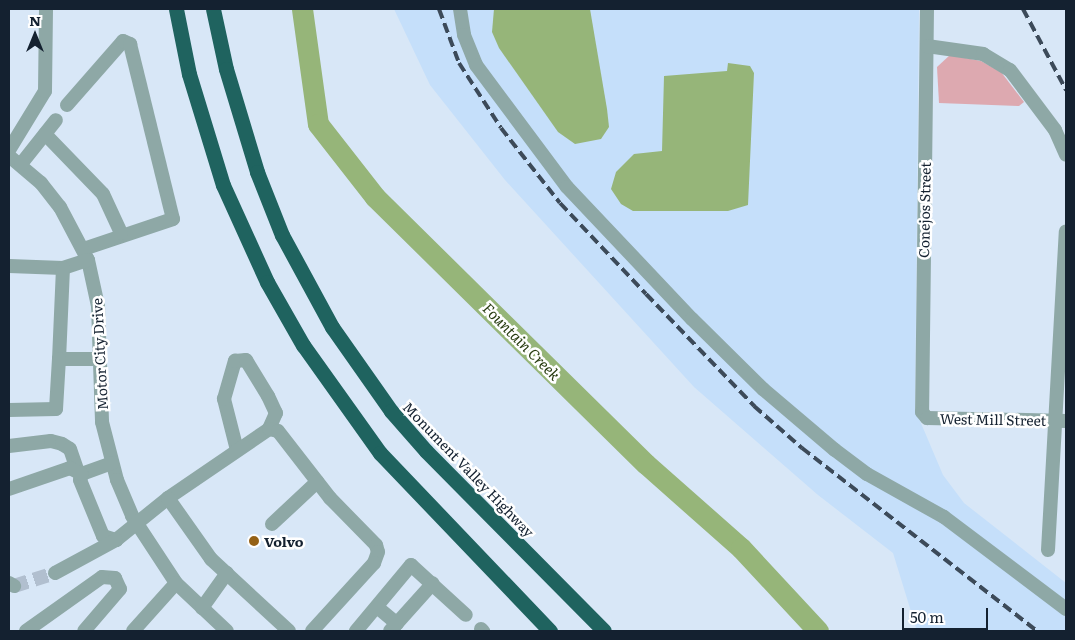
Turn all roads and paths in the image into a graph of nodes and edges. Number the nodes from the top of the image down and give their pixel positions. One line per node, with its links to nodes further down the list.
1 (46, 9): 10 (street)
2 (176, 9): 52 (highway)
3 (213, 9): 53 (highway, Monument Valley Highway)
4 (460, 9): 42 (street)
5 (927, 9): 6 (street, Conejos Street)
6 (926, 46): 11 (street); 22 (street, Conejos Street)
7 (67, 105): 15 (street)
8 (56, 120): 9 (street)
9 (45, 134): 13 (street); 15 (street)
10 (9, 150)
11 (1066, 154)
12 (9, 156): 13 (street, Motor City Drive)
13 (21, 164): 16 (street, Motor City Drive)
14 (1066, 232): 23 (street)
15 (121, 233): 16 (street)
16 (86, 255): 18 (street); 20 (street, Motor City Drive)
17 (9, 266): 18 (street)
18 (63, 268): 19 (street)
19 (60, 359): 20 (street); 21 (street)
20 (99, 359): 27 (street, Motor City Drive)
21 (9, 410)
22 (922, 412): 23 (street, West Mill Street)
23 (1061, 421): 35 (street)
24 (270, 429): 26 (street); 26 (street); 29 (street)
25 (9, 446): 28 (street)
26 (238, 450): 31 (street)
27 (112, 463): 28 (street); 32 (street, Motor City Drive)
28 (80, 471): 30 (street); 34 (street)
29 (317, 482): 33 (street); 50 (street)
30 (9, 489)
31 (168, 498): 32 (street); 37 (street)
32 (136, 524): 34 (street); 38 (street, Motor City Drive)
33 (272, 524)
34 (116, 540): 36 (street)
35 (1048, 550)
36 (55, 572)
37 (227, 574): 41 (street); 49 (street)
38 (176, 583): 41 (street, Motor City Drive); 48 (street)
39 (434, 583): 40 (street); 43 (street); 44 (street)
40 (377, 607): 44 (street); 51 (street)
41 (202, 608): 45 (street, Motor City Drive)
42 (1066, 609)
43 (466, 615)
44 (394, 627)
45 (220, 628)
46 (26, 631): 47 (street)
47 (84, 631)
48 (133, 631)
49 (288, 631)
50 (312, 631)
51 (356, 631)
52 (550, 631)
53 (604, 631)

